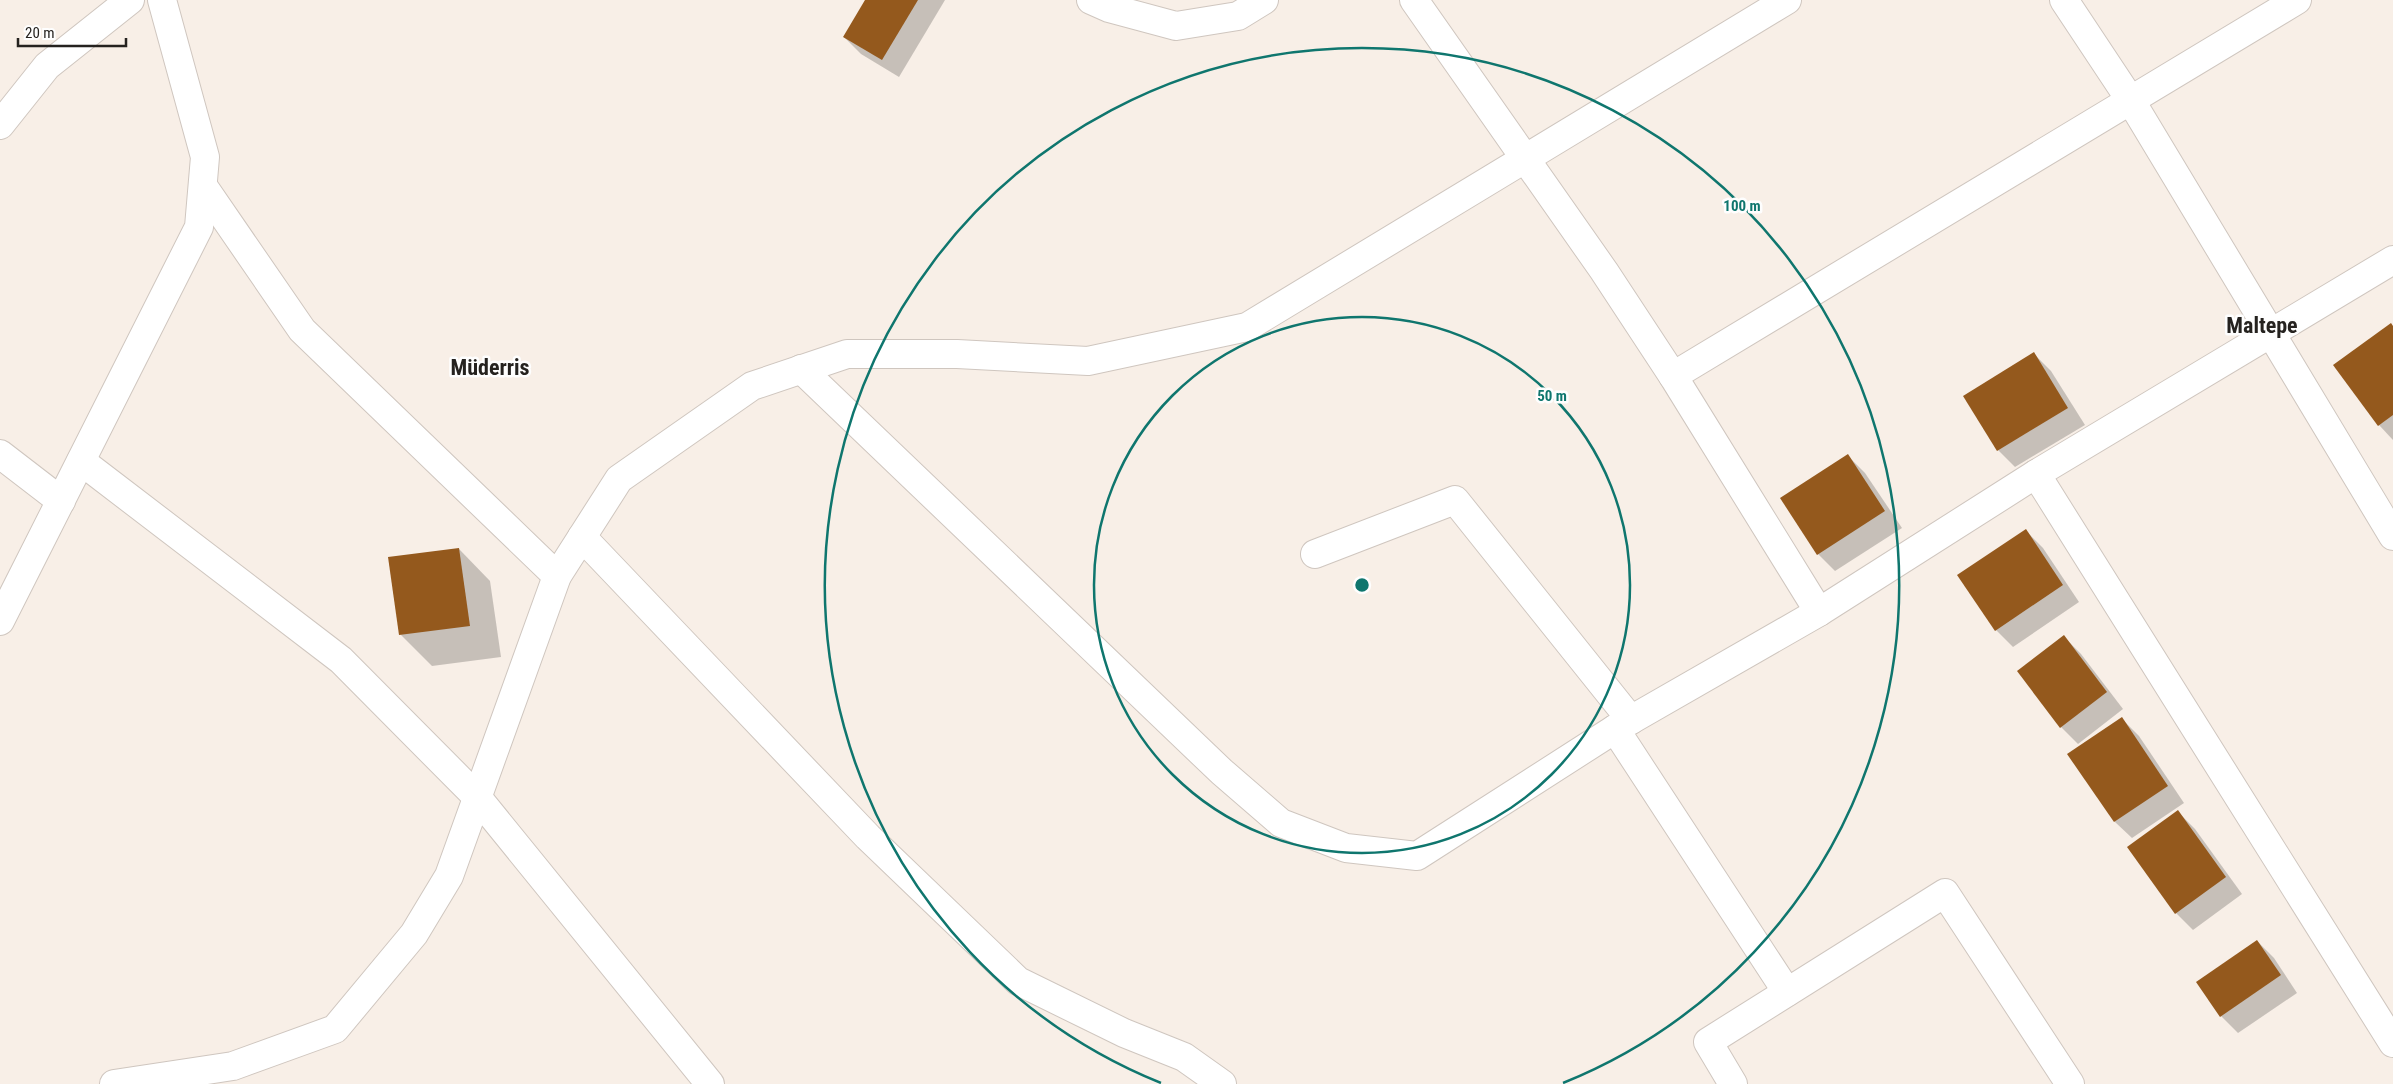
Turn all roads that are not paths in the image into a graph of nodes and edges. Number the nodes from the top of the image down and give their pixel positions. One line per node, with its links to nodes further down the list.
1 (130, 0): 10 (street)
2 (162, 0): 12 (street)
3 (1091, 0): 4 (street)
4 (1264, 0)
5 (1414, 0): 11 (street)
6 (1787, 0): 11 (street)
7 (2064, 0): 9 (street)
8 (2297, 0): 9 (street)
9 (2130, 101): 14 (street); 16 (street)
10 (0, 125)
11 (1525, 159): 15 (street); 16 (street)
12 (202, 186): 18 (street); 24 (street)
13 (2393, 260): 14 (street)
14 (2271, 334): 19 (street); 21 (street)
15 (801, 369): 22 (street); 27 (street)
16 (1673, 376): 25 (street)
17 (0, 454): 20 (street)
18 (81, 461): 20 (street); 28 (street)
19 (2036, 474): 25 (street); 30 (street)
20 (61, 501): 26 (street)
21 (2393, 536)
22 (582, 538): 24 (street); 33 (street)
23 (1315, 554): 27 (street)
24 (557, 576): 28 (street)
25 (1819, 612): 27 (street)
26 (0, 621)
27 (1623, 724): 29 (street)
28 (477, 797): 31 (street); 32 (street)
29 (1787, 992): 34 (street); 35 (street)
30 (2393, 1043)
31 (114, 1084)
32 (710, 1084)
33 (1222, 1084)
34 (1733, 1084)
35 (2070, 1084)

